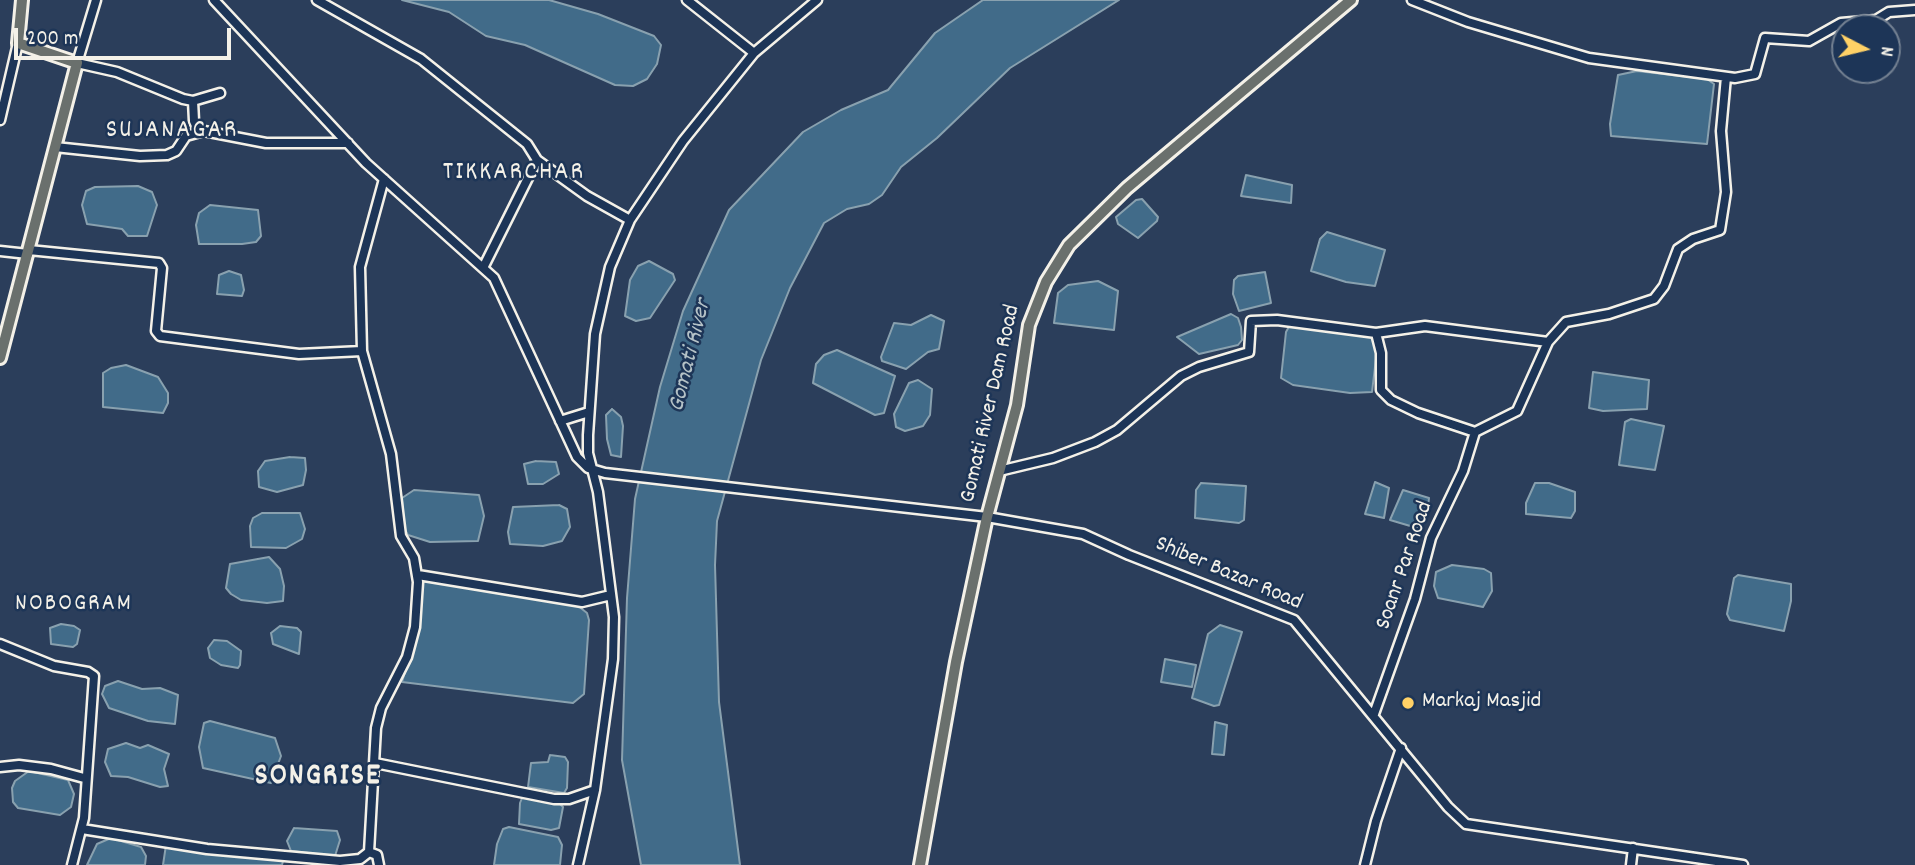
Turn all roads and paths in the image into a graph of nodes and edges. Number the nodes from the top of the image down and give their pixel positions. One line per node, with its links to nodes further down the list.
1 (22, 0): 10 (main road)
2 (96, 0): 12 (street)
3 (214, 0): 19 (street)
4 (317, 0): 21 (street)
5 (687, 0): 11 (street)
6 (817, 0): 11 (street)
7 (1351, 0): 35 (main road, Gomati River Dam Road)
8 (1412, 0): 13 (street)
9 (1915, 10): 13 (street)
10 (18, 43): 12 (main road); 15 (street)
11 (754, 53): 23 (street)
12 (77, 63): 16 (street); 20 (main road)
13 (1726, 77): 28 (street)
14 (220, 93): 16 (street)
15 (3, 95): 17 (street)
16 (193, 101): 18 (street)
17 (0, 120)
18 (200, 132): 19 (street); 20 (street)
19 (348, 143): 22 (street)
20 (57, 147): 25 (main road)
21 (537, 160): 23 (street); 26 (street)
22 (384, 179): 26 (street); 29 (street)
23 (630, 220): 31 (street)
24 (0, 251): 25 (street)
25 (28, 252): 29 (street); 30 (main road)
26 (484, 266): 32 (street)
27 (1376, 333): 28 (street); 33 (street); 35 (street)
28 (1548, 342): 33 (street)
29 (362, 351): 37 (street)
30 (0, 358)
31 (589, 412): 32 (street); 34 (street)
32 (560, 421): 34 (street)
33 (1475, 432): 40 (street, Soanr Par Road)
34 (593, 471): 36 (street, Shiber Bazar Road); 38 (street)
35 (999, 471): 36 (main road, Gomati River Dam Road)
36 (987, 517): 40 (street, Shiber Bazar Road); 52 (main road, Gomati River Dam Road)
37 (418, 575): 38 (street); 42 (street)
38 (611, 595): 45 (street)
39 (0, 644): 44 (street)
40 (1374, 713): 41 (street, Shiber Bazar Road)
41 (1401, 748): 47 (street, Shiber Bazar Road); 53 (street)
42 (376, 763): 45 (street); 48 (street)
43 (0, 767): 44 (street)
44 (85, 778): 46 (street)
45 (595, 790): 51 (street)
46 (82, 829): 48 (street); 49 (street)
47 (1633, 848): 54 (street); 55 (street, Shiber Bazar Road)
48 (369, 852): 50 (street)
49 (72, 865)
50 (379, 865)
51 (578, 865)
52 (920, 865)
53 (1365, 865)
54 (1631, 865)
55 (1742, 865)

